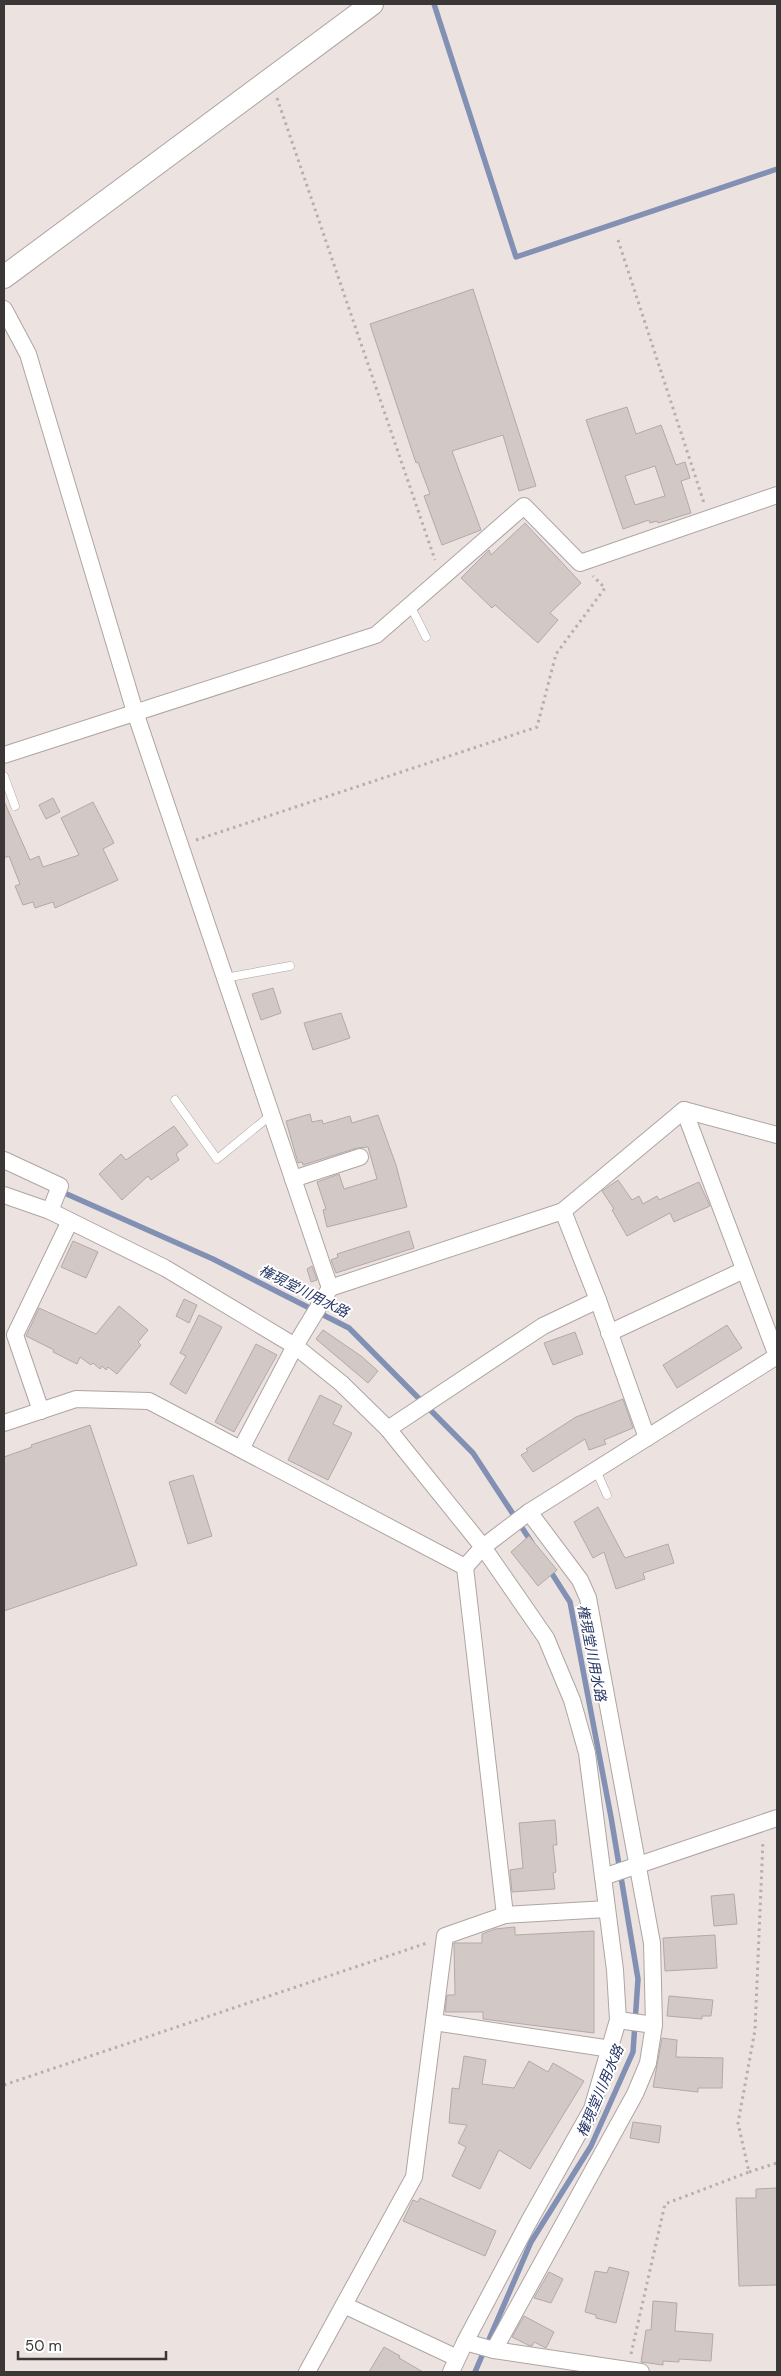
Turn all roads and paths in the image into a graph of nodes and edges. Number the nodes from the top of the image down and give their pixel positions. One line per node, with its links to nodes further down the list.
1 (372, 4): 2 (street)
2 (271, 80): 4 (street); 9 (path)
3 (618, 240): 7 (path)
4 (4, 277)
5 (4, 308): 12 (street)
6 (777, 495): 7 (street)
7 (709, 518): 8 (street)
8 (580, 563): 9 (street); 16 (path)
9 (441, 578): 10 (street)
10 (410, 605): 11 (lane); 12 (street)
11 (426, 637)
12 (135, 712): 13 (street); 16 (street)
13 (4, 755)
14 (4, 776): 15 (lane)
15 (15, 806)
16 (180, 845): 18 (street)
17 (290, 966): 18 (lane)
18 (225, 978): 21 (street)
19 (174, 1100): 21 (lane)
20 (684, 1110): 22 (street); 28 (street); 30 (street)
21 (271, 1115): 25 (street)
22 (777, 1135)
23 (360, 1157): 25 (street)
24 (4, 1160): 27 (street)
25 (293, 1179): 31 (street)
26 (4, 1195): 27 (street)
27 (50, 1211): 29 (street)
28 (563, 1211): 31 (street); 32 (street)
29 (70, 1221): 34 (street); 35 (street)
30 (744, 1270): 33 (street); 38 (street)
31 (330, 1288): 34 (street)
32 (598, 1300): 33 (street); 37 (street)
33 (609, 1332): 38 (street)
34 (295, 1346): 37 (street); 39 (street)
35 (41, 1411): 36 (street); 39 (street)
36 (4, 1423)
37 (388, 1429): 43 (street)
38 (647, 1438): 40 (street)
39 (241, 1449): 44 (street)
40 (596, 1470): 41 (lane); 42 (street)
41 (607, 1495)
42 (529, 1512): 43 (street); 46 (street)
43 (483, 1547): 44 (street); 47 (street)
44 (465, 1567): 49 (street)
45 (770, 1820): 46 (street); 57 (path)
46 (638, 1866): 47 (street); 53 (street)
47 (603, 1877): 48 (street)
48 (607, 1909): 49 (street); 51 (street)
49 (505, 1915): 50 (street)
50 (446, 1936): 52 (street); 55 (path)
51 (618, 2020): 53 (street); 54 (street)
52 (434, 2022): 54 (street); 58 (street)
53 (654, 2025): 60 (street)
54 (611, 2049): 59 (street)
55 (4, 2085)
56 (777, 2163): 57 (path)
57 (749, 2172): 62 (path)
58 (344, 2304): 61 (street); 63 (street)
59 (465, 2342): 60 (street); 61 (street)
60 (494, 2350): 62 (street)
61 (454, 2365)
62 (634, 2371)
63 (307, 2372)

